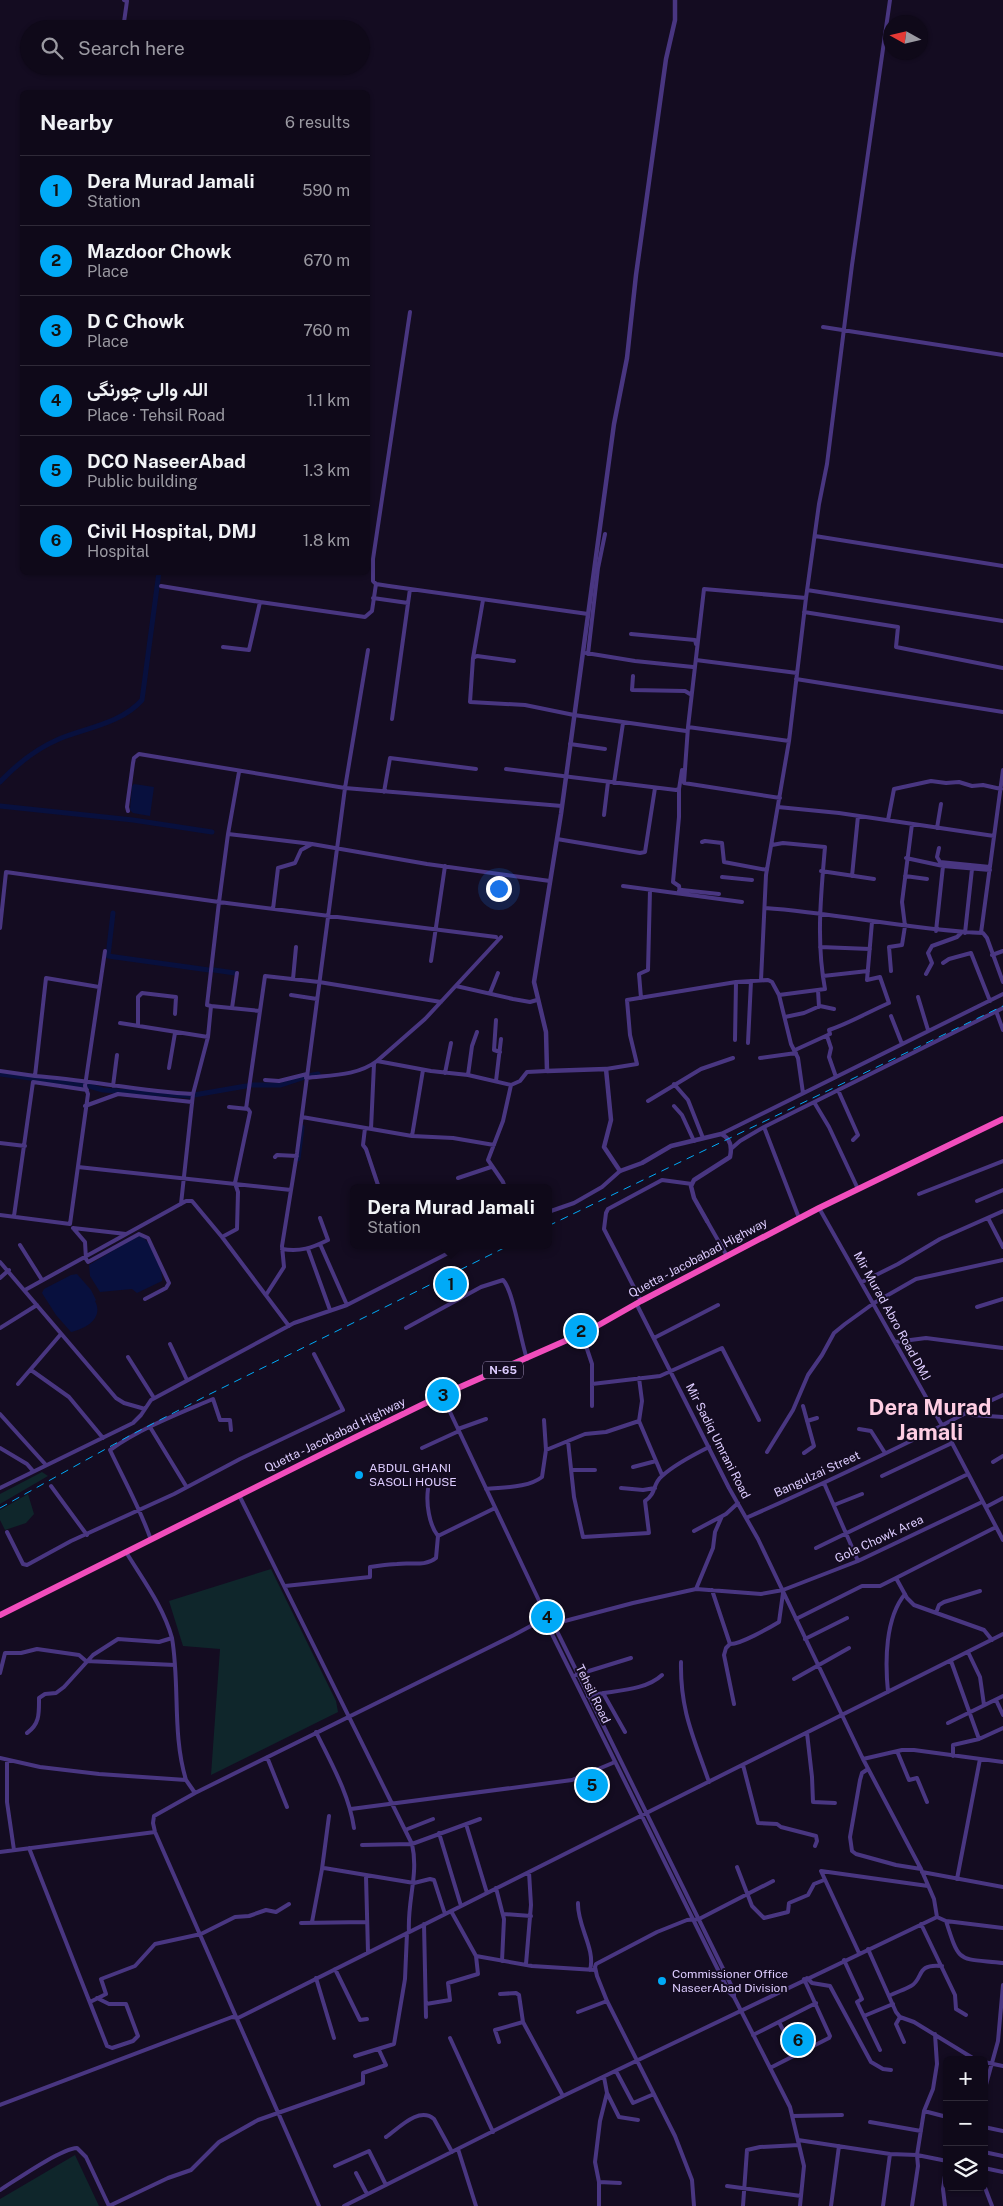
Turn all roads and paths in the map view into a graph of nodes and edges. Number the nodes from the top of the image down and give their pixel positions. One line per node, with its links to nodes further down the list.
1 (124, 0): 4 (street)
2 (675, 0): 22 (street)
3 (890, 0): 7 (street)
4 (124, 20)
5 (410, 312): 12 (street)
6 (823, 327): 7 (street)
7 (844, 331): 8 (street); 10 (street)
8 (1003, 354)
9 (605, 534): 27 (street)
10 (815, 536): 11 (street); 15 (street)
11 (1003, 566)
12 (376, 584): 14 (street); 16 (street)
13 (161, 586): 19 (street)
14 (410, 589): 18 (street); 20 (street)
15 (807, 590): 17 (street); 23 (street)
16 (374, 598): 19 (street); 20 (street)
17 (806, 598): 21 (street); 29 (street)
18 (483, 600): 22 (street); 28 (street)
19 (260, 602): 25 (street)
20 (408, 603): 39 (street)
21 (804, 612): 32 (street); 33 (street)
22 (588, 614): 27 (street)
23 (1003, 621)
24 (631, 634): 31 (street)
25 (223, 647)
26 (368, 650): 54 (street)
27 (585, 653): 31 (street); 38 (street)
28 (473, 658): 30 (street); 38 (street)
29 (696, 660): 33 (street); 41 (street)
30 (514, 662)
31 (693, 667): 36 (street)
32 (1003, 668)
33 (797, 673): 35 (street)
34 (632, 676): 36 (street)
35 (796, 679): 37 (street); 43 (street)
36 (690, 694): 42 (street)
37 (1003, 712)
38 (574, 715): 40 (street); 44 (street)
39 (392, 720)
40 (623, 723): 42 (street); 53 (street)
41 (688, 727): 43 (street); 59 (street)
42 (686, 731): 57 (street)
43 (788, 741): 59 (street)
44 (570, 744): 45 (street); 50 (street)
45 (605, 749)
46 (476, 769): 58 (street)
47 (506, 769): 50 (street)
48 (1003, 770): 51 (street)
49 (240, 772): 54 (street); 63 (street); 69 (street)
50 (566, 776): 52 (street); 61 (street)
51 (1002, 780): 56 (street)
52 (608, 782): 53 (street); 64 (street)
53 (614, 783): 55 (street)
54 (345, 788): 58 (street); 76 (street)
55 (655, 788): 57 (street); 71 (street)
56 (1000, 789): 66 (street); 70 (street)
57 (678, 790): 93 (street)
58 (384, 792): 61 (street)
59 (780, 798): 62 (street)
60 (941, 804): 68 (street)
61 (562, 806): 71 (street)
62 (778, 808): 65 (street); 74 (street)
63 (128, 811)
64 (604, 815)
65 (858, 816): 66 (street); 84 (street)
66 (888, 820): 67 (street)
67 (912, 824): 68 (street); 77 (street)
68 (937, 828): 70 (street)
69 (228, 834): 73 (street); 95 (street)
70 (994, 836): 80 (street)
71 (557, 838): 90 (street)
72 (702, 842): 82 (street)
73 (312, 844): 76 (street); 98 (street)
74 (772, 845): 82 (street); 83 (street)
75 (940, 848): 80 (street)
76 (338, 849): 78 (street); 100 (street)
77 (906, 858): 79 (street); 85 (street)
78 (445, 866): 90 (street); 104 (street)
79 (943, 866): 81 (street); 105 (street)
80 (990, 868): 81 (street); 107 (street)
81 (972, 869): 106 (street)
82 (767, 870): 97 (street)
83 (821, 871): 84 (street); 99 (street)
84 (852, 876): 87 (street)
85 (905, 876): 88 (street); 102 (street)
86 (722, 877): 89 (street)
87 (874, 879)
88 (928, 879)
89 (752, 880)
90 (550, 881): 138 (street)
91 (623, 886): 92 (street)
92 (650, 890): 93 (street); 136 (street)
93 (680, 892): 94 (street); 96 (street)
94 (720, 894)
95 (219, 902): 98 (street); 103 (street); 141 (street)
96 (742, 902)
97 (765, 908): 99 (street); 123 (street)
98 (273, 909): 100 (street)
99 (821, 914): 101 (street); 109 (street)
100 (328, 916): 104 (street); 125 (street)
101 (872, 922): 102 (street); 110 (street)
102 (905, 926): 105 (street); 117 (street)
103 (0, 928)
104 (436, 930): 114 (street); 128 (street)
105 (936, 931): 106 (street)
106 (963, 933): 107 (street); 120 (street)
107 (981, 933): 113 (street)
108 (296, 947): 122 (street)
109 (820, 947): 110 (street); 121 (street)
110 (870, 948): 116 (street)
111 (105, 951): 129 (street)
112 (1003, 951): 113 (street)
113 (992, 955): 127 (street)
114 (431, 960)
115 (943, 963): 139 (street)
116 (868, 971): 121 (street); 158 (street)
117 (890, 971)
118 (237, 973): 143 (street)
119 (498, 973): 131 (street)
120 (926, 974)
121 (823, 976): 130 (street)
122 (293, 979): 125 (street); 146 (street)
123 (761, 980): 124 (street); 134 (street)
124 (751, 981): 126 (street); 163 (street)
125 (319, 982): 137 (street); 140 (street)
126 (736, 982): 136 (street); 161 (street)
127 (1003, 982)
128 (456, 986): 131 (street); 140 (street)
129 (98, 987): 178 (street); 182 (street)
130 (818, 990): 134 (street); 142 (street)
131 (490, 993): 138 (street)
132 (1003, 994): 139 (street)
133 (291, 995): 137 (street)
134 (780, 995): 150 (street)
135 (918, 997): 154 (street)
136 (641, 998): 172 (street)
137 (317, 999): 179 (street)
138 (537, 1000): 175 (street)
139 (990, 1001): 154 (street)
140 (441, 1002): 170 (street)
141 (211, 1006): 143 (street); 159 (street)
142 (819, 1007): 145 (street); 150 (street)
143 (232, 1008): 146 (street)
144 (1003, 1008): 147 (street)
145 (834, 1009)
146 (260, 1011): 197 (street)
147 (996, 1011): 155 (street); 188 (street)
148 (175, 1014): 153 (street)
149 (892, 1016): 164 (street)
150 (785, 1017): 166 (street)
151 (496, 1020): 165 (street)
152 (120, 1023): 153 (street)
153 (138, 1026): 157 (street)
154 (928, 1030): 164 (street)
155 (1003, 1030)
156 (477, 1032): 177 (street)
157 (175, 1033): 159 (street); 171 (street)
158 (827, 1036): 166 (street); 180 (street)
159 (208, 1037): 190 (street)
160 (501, 1039): 165 (street)
161 (735, 1040)
162 (451, 1042): 176 (street)
163 (748, 1043)
164 (902, 1044): 180 (street)
165 (500, 1052): 183 (street)
166 (795, 1052): 169 (street); 189 (street)
167 (117, 1055): 186 (street)
168 (733, 1058): 184 (street)
169 (760, 1058)
170 (376, 1063): 173 (street); 179 (street); 202 (street)
171 (169, 1068)
172 (606, 1069): 175 (street); 217 (street)
173 (423, 1070): 176 (street); 204 (street)
174 (0, 1071): 178 (street)
175 (547, 1071): 185 (street)
176 (445, 1073): 177 (street)
177 (468, 1075): 183 (street)
178 (35, 1076): 182 (street)
179 (307, 1076): 181 (street); 198 (street)
180 (836, 1077): 189 (street)
181 (265, 1080)
182 (86, 1081): 186 (street); 187 (street)
183 (496, 1082): 185 (street)
184 (674, 1084): 191 (street); 205 (street)
185 (511, 1085): 209 (street)
186 (113, 1086): 190 (street)
187 (87, 1090): 194 (street); 210 (street)
188 (838, 1090): 193 (street); 206 (street)
189 (802, 1093): 203 (street)
190 (193, 1094): 192 (street)
191 (648, 1101)
192 (192, 1102): 194 (street); 218 (street)
193 (814, 1102): 200 (street); 224 (street)
194 (86, 1106): 215 (street)
195 (674, 1106): 207 (street)
196 (229, 1107): 197 (street)
197 (246, 1109): 220 (street)
198 (302, 1117): 201 (street); 212 (street)
199 (1003, 1119): 224 (highway, Quetta - Jacobabad Highway / N-65)
200 (764, 1127): 211 (street); 236 (street)
201 (365, 1128): 202 (street); 221 (street)
202 (370, 1129): 204 (street)
203 (721, 1134): 205 (street); 211 (street)
204 (412, 1136): 209 (street)
205 (703, 1138): 207 (street)
206 (853, 1140)
207 (694, 1141): 217 (street)
208 (0, 1143): 210 (street)
209 (494, 1145): 216 (street)
210 (25, 1146): 234 (street)
211 (732, 1148): 223 (street)
212 (297, 1156): 213 (street); 225 (street)
213 (274, 1157)
214 (1003, 1161): 227 (street)
215 (78, 1167): 218 (street); 239 (street)
216 (491, 1167): 219 (street); 222 (street)
217 (620, 1171): 231 (street)
218 (183, 1177): 220 (street); 229 (street)
219 (458, 1178)
220 (236, 1183): 225 (street); 242 (street)
221 (378, 1184)
222 (504, 1184)
223 (692, 1184): 238 (street); 263 (street, Mir Sadiq Umrani Road)
224 (858, 1189): 230 (highway, Quetta - Jacobabad Highway / N-65)
225 (290, 1190): 246 (street)
226 (1003, 1190): 228 (street)
227 (919, 1194)
228 (977, 1201)
229 (181, 1204): 241 (street); 242 (street)
230 (819, 1208): 236 (highway, Quetta - Jacobabad Highway / N-65); 258 (street, Mir Murad Abro Road DMJ)
231 (552, 1211)
232 (1003, 1211): 237 (street)
233 (0, 1215): 234 (street)
234 (14, 1216): 239 (street)
235 (320, 1218): 243 (street)
236 (799, 1218): 251 (highway, Quetta - Jacobabad Highway / N-65)
237 (988, 1218): 245 (street); 258 (street)
238 (708, 1221): 251 (street)
239 (70, 1224): 240 (street)
240 (73, 1228): 241 (street); 252 (street)
241 (126, 1234): 252 (street)
242 (222, 1237): 260 (street)
243 (320, 1244): 247 (street); 266 (street)
244 (20, 1245): 257 (street)
245 (1003, 1247)
246 (282, 1249): 247 (street); 260 (street)
247 (308, 1249): 269 (street)
248 (450, 1249): 250 (street)
249 (457, 1249): 250 (street)
250 (451, 1252): 266 (street)
251 (727, 1256): 263 (highway, Quetta - Jacobabad Highway / N-65)
252 (86, 1257): 257 (street); 261 (street)
253 (1003, 1260): 264 (street)
254 (0, 1262): 255 (street)
255 (9, 1270): 256 (street); 259 (street)
256 (0, 1278)
257 (42, 1280): 259 (street)
258 (862, 1282): 264 (street, Mir Murad Abro Road DMJ)
259 (25, 1290): 265 (street)
260 (266, 1295): 270 (street)
261 (145, 1299)
262 (1003, 1299): 268 (street)
263 (639, 1302): 274 (highway, Quetta - Jacobabad Highway / N-65); 275 (street, Mir Sadiq Umrani Road)
264 (874, 1303): 276 (street, Mir Murad Abro Road DMJ); 315 (street)
265 (37, 1305): 271 (street); 273 (street)
266 (347, 1305): 269 (street)
267 (718, 1305): 275 (street)
268 (977, 1307)
269 (330, 1310): 270 (street)
270 (289, 1326): 285 (street)
271 (0, 1328)
272 (406, 1328): 281 (street)
273 (62, 1334): 282 (street); 293 (street)
274 (582, 1334): 281 (highway, Quetta - Jacobabad Highway / N-65); 287 (street)
275 (654, 1338): 283 (street, Mir Sadiq Umrani Road)
276 (895, 1342): 278 (street); 303 (street, Mir Murad Abro Road DMJ)
277 (170, 1344): 285 (street)
278 (1003, 1348)
279 (314, 1354): 331 (street)
280 (128, 1357): 290 (street)
281 (527, 1359): 288 (highway, Quetta - Jacobabad Highway / N-65)
282 (31, 1370): 286 (street); 308 (street)
283 (670, 1371): 284 (street); 300 (street); 313 (street, Mir Sadiq Umrani Road)
284 (639, 1378): 287 (street); 302 (street)
285 (187, 1380): 290 (street)
286 (18, 1384)
287 (592, 1384): 291 (street)
288 (442, 1395): 307 (street); 338 (highway, Quetta - Jacobabad Highway / N-65)
289 (1003, 1395): 294 (street, Bangulzai Street)
290 (154, 1398): 293 (street)
291 (592, 1406)
292 (804, 1406): 301 (street)
293 (145, 1409): 308 (street)
294 (966, 1412): 296 (street); 303 (street, Bangulzai Street)
295 (0, 1414): 321 (street)
296 (1003, 1417)
297 (817, 1418): 301 (street)
298 (486, 1419): 307 (street)
299 (544, 1420): 314 (street)
300 (759, 1420)
301 (807, 1421): 316 (street)
302 (640, 1422): 309 (street); 319 (street)
303 (941, 1426): 310 (street, Mir Murad Abro Road DMJ); 317 (street, Bangulzai Street)
304 (150, 1427): 306 (street); 331 (street); 345 (street)
305 (858, 1429): 317 (street)
306 (231, 1430)
307 (459, 1430): 312 (street); 336 (street)
308 (103, 1438): 321 (street)
309 (568, 1441): 314 (street); 323 (street)
310 (952, 1443): 326 (street, Mir Murad Abro Road DMJ); 328 (street)
311 (0, 1448): 325 (street)
312 (422, 1448)
313 (709, 1448): 327 (street); 341 (street, Mir Sadiq Umrani Road)
314 (546, 1450): 336 (street)
315 (767, 1452)
316 (804, 1453)
317 (885, 1453): 329 (street, Bangulzai Street)
318 (1003, 1456): 320 (street)
319 (656, 1461): 322 (street); 327 (street)
320 (993, 1462)
321 (46, 1465): 325 (street)
322 (633, 1467)
323 (571, 1470): 324 (street); 334 (street)
324 (595, 1470)
325 (33, 1471): 332 (street)
326 (968, 1474): 340 (street, Mir Murad Abro Road DMJ); 351 (street)
327 (662, 1475): 334 (street)
328 (882, 1476)
329 (824, 1483): 342 (street); 347 (street, Bangulzai Street)
330 (51, 1486): 352 (street)
331 (186, 1486): 345 (street)
332 (0, 1488)
333 (621, 1488): 334 (street)
334 (655, 1488)
335 (428, 1489): 353 (street)
336 (486, 1489): 344 (street)
337 (862, 1494): 342 (street)
338 (239, 1495): 354 (highway, Quetta - Jacobabad Highway / N-65); 360 (street)
339 (1003, 1498): 343 (street)
340 (982, 1502): 343 (street, Mir Murad Abro Road DMJ); 358 (street, Gola Chowk Area)
341 (738, 1503): 346 (street); 347 (street, Mir Sadiq Umrani Road)
342 (834, 1505): 351 (street)
343 (986, 1507): 348 (street, Mir Murad Abro Road DMJ)
344 (495, 1508): 353 (street); 367 (street)
345 (139, 1510): 352 (street); 354 (street)
346 (722, 1516): 349 (street); 361 (street)
347 (746, 1518): 362 (street, Mir Sadiq Umrani Road)
348 (996, 1527): 355 (street, Mir Murad Abro Road DMJ); 359 (street)
349 (694, 1531)
350 (7, 1532): 352 (street)
351 (847, 1533): 356 (street); 358 (street)
352 (87, 1535)
353 (438, 1536): 360 (street)
354 (151, 1540): 357 (highway, Quetta - Jacobabad Highway / N-65)
355 (1003, 1540)
356 (816, 1548)
357 (126, 1552): 368 (highway, Quetta - Jacobabad Highway / N-65); 375 (street)
358 (858, 1561): 362 (street, Gola Chowk Area)
359 (896, 1578): 365 (street); 370 (street)
360 (285, 1586): 403 (street)
361 (696, 1589): 363 (street, Gola Chowk Area); 373 (street, Gola Chowk Area)
362 (783, 1589): 363 (street, Gola Chowk Area); 370 (street, Mir Sadiq Umrani Road); 378 (street)
363 (712, 1590): 378 (street)
364 (980, 1592): 366 (street)
365 (905, 1594): 366 (street); 392 (street)
366 (936, 1612): 377 (street)
367 (546, 1614): 371 (street); 372 (street, Tehsil Road); 373 (street)
368 (0, 1615)
369 (847, 1618): 376 (street)
370 (796, 1619): 376 (street, Mir Sadiq Umrani Road)
371 (540, 1621): 372 (street, Gola Chowk Area); 403 (street)
372 (546, 1622): 373 (street, Gola Chowk Area); 390 (street, Tehsil Road)
373 (552, 1622): 388 (street)
374 (1003, 1634): 377 (street)
375 (172, 1638): 382 (street); 385 (street)
376 (805, 1640): 386 (street, Mir Sadiq Umrani Road)
377 (992, 1640): 380 (street)
378 (730, 1644): 398 (street)
379 (849, 1648): 386 (street)
380 (968, 1652): 383 (street); 399 (street)
381 (631, 1658): 388 (street)
382 (86, 1661): 385 (street); 387 (street); 409 (street)
383 (950, 1661): 392 (street); 400 (street)
384 (681, 1662): 423 (street)
385 (175, 1665): 422 (street)
386 (818, 1666): 391 (street); 401 (street, Mir Sadiq Umrani Road)
387 (0, 1674)
388 (578, 1674): 390 (street); 394 (street)
389 (662, 1675): 393 (street)
390 (573, 1676): 396 (street, Tehsil Road)
391 (794, 1679)
392 (888, 1692): 401 (street)
393 (603, 1693): 394 (street); 407 (street)
394 (589, 1696): 396 (street); 430 (street)
395 (1003, 1696): 397 (street)
396 (584, 1698): 418 (street, Tehsil Road)
397 (996, 1700): 399 (street); 402 (street)
398 (734, 1704)
399 (984, 1705): 400 (street)
400 (969, 1713): 404 (street); 410 (street)
401 (842, 1714): 408 (street); 415 (street, Mir Sadiq Umrani Road)
402 (1003, 1714)
403 (349, 1716): 406 (street); 425 (street)
404 (948, 1723)
405 (1003, 1728): 410 (street)
406 (316, 1732): 413 (street); 429 (street)
407 (625, 1732)
408 (807, 1732): 420 (street); 427 (street)
409 (27, 1733)
410 (979, 1740): 412 (street)
411 (897, 1751): 412 (street); 415 (street); 426 (street)
412 (953, 1756): 416 (street)
413 (267, 1757): 424 (street); 428 (street)
414 (0, 1758): 417 (street)
415 (863, 1758): 421 (street, Mir Sadiq Umrani Road)
416 (980, 1759): 419 (street); 451 (street)
417 (7, 1760): 422 (street); 444 (street)
418 (615, 1762): 425 (street); 431 (street, Tehsil Road)
419 (1003, 1762)
420 (743, 1765): 423 (street); 442 (street)
421 (868, 1769): 448 (street, Mir Sadiq Umrani Road); 448 (street)
422 (186, 1780): 424 (street)
423 (709, 1782): 430 (street)
424 (195, 1793): 438 (street)
425 (392, 1802): 429 (street); 437 (street)
426 (927, 1802)
427 (835, 1803)
428 (287, 1807)
429 (351, 1809): 436 (street)
430 (646, 1813): 431 (street); 468 (street)
431 (642, 1815): 449 (street); 469 (street, Tehsil Road)
432 (329, 1816): 447 (street)
433 (433, 1819): 437 (street)
434 (480, 1819): 435 (street)
435 (466, 1824): 439 (street); 458 (street)
436 (354, 1828)
437 (405, 1830): 440 (street)
438 (155, 1832): 443 (street); 478 (street)
439 (439, 1834): 440 (street); 462 (street)
440 (412, 1844): 441 (street); 454 (street)
441 (362, 1846)
442 (815, 1846)
443 (29, 1848): 444 (street); 499 (street)
444 (14, 1850): 445 (street)
445 (0, 1852)
446 (737, 1868): 459 (street)
447 (322, 1869): 450 (street); 471 (street)
448 (921, 1870): 451 (street); 455 (street, Mir Sadiq Umrani Road)
449 (529, 1872): 457 (street); 466 (street)
450 (366, 1876): 454 (street); 472 (street)
451 (957, 1879): 456 (street)
452 (824, 1880): 455 (street); 459 (street); 481 (street)
453 (772, 1882): 459 (street)
454 (414, 1883): 464 (street); 477 (street)
455 (928, 1886): 467 (street, Mir Sadiq Umrani Road)
456 (1003, 1887)
457 (496, 1888): 458 (street); 465 (street)
458 (487, 1893): 462 (street)
459 (747, 1895): 468 (street)
460 (289, 1904): 478 (street)
461 (578, 1904): 489 (street)
462 (461, 1906): 463 (street)
463 (451, 1911): 464 (street); 482 (street)
464 (445, 1914): 474 (street)
465 (504, 1914): 466 (street); 484 (street)
466 (531, 1916): 486 (street)
467 (937, 1917): 470 (street); 475 (street)
468 (698, 1919): 469 (street); 496 (street)
469 (693, 1921): 489 (street); 496 (street, Tehsil Road)
470 (946, 1921): 476 (street); 485 (street)
471 (312, 1922): 472 (street); 473 (street)
472 (366, 1922): 480 (street)
473 (301, 1923)
474 (424, 1924): 477 (street); 501 (street)
475 (921, 1924): 479 (street); 487 (street)
476 (1003, 1928)
477 (408, 1932): 480 (street); 520 (street)
478 (201, 1934): 497 (street); 509 (street)
479 (868, 1949): 481 (street); 495 (street)
480 (368, 1952): 488 (street)
481 (858, 1953): 483 (street)
482 (476, 1956): 484 (street); 501 (street)
483 (844, 1960): 491 (street); 506 (street)
484 (502, 1961): 486 (street)
485 (1003, 1963)
486 (526, 1964): 489 (street)
487 (942, 1966): 495 (street); 505 (street)
488 (335, 1969): 490 (street); 511 (street)
489 (593, 1970): 498 (street)
490 (316, 1978): 509 (street); 516 (street)
491 (806, 1979): 500 (street); 503 (street); 530 (street)
492 (1003, 1985): 493 (street)
493 (1003, 1991): 507 (street)
494 (500, 1994): 512 (street)
495 (889, 1996): 502 (street)
496 (734, 1997): 503 (street)
497 (97, 1998): 499 (street); 499 (street)
498 (607, 2001): 504 (street); 525 (street)
499 (90, 2002)
500 (816, 2003): 513 (street); 522 (street)
501 (426, 2004): 510 (street)
502 (893, 2004): 506 (street); 508 (street)
503 (740, 2010): 515 (street); 525 (street)
504 (578, 2012)
505 (966, 2015)
506 (864, 2016): 521 (street)
507 (1001, 2016): 527 (street)
508 (900, 2017): 514 (street); 519 (street)
509 (238, 2018): 537 (street); 539 (street)
510 (426, 2018)
511 (367, 2019)
512 (523, 2022): 518 (street); 536 (street)
513 (779, 2022): 515 (street); 522 (street)
514 (936, 2034): 524 (street); 538 (street)
515 (752, 2035): 529 (street)
516 (334, 2038)
517 (450, 2038): 547 (street)
518 (499, 2042)
519 (904, 2042)
520 (379, 2050): 523 (street); 539 (street)
521 (880, 2050)
522 (796, 2055): 529 (street)
523 (355, 2056)
524 (970, 2056)
525 (637, 2060): 531 (street); 535 (street)
526 (988, 2063): 527 (street)
527 (993, 2064): 528 (street); 533 (street)
528 (1003, 2066)
529 (770, 2068): 541 (street)
530 (891, 2070)
531 (616, 2071): 532 (street); 535 (street)
532 (604, 2077): 534 (street); 536 (street)
533 (988, 2080)
534 (607, 2093): 543 (street); 563 (street)
535 (654, 2094): 578 (street)
536 (562, 2096): 547 (street)
537 (0, 2105)
538 (924, 2111): 542 (street); 546 (street)
539 (278, 2113): 573 (street); 574 (street)
540 (842, 2115): 541 (street)
541 (793, 2116): 550 (street)
542 (943, 2116)
543 (638, 2120)
544 (870, 2122): 546 (street)
545 (988, 2128): 548 (street)
546 (921, 2131): 556 (street)
547 (493, 2132): 552 (street)
548 (1003, 2132)
549 (386, 2137): 553 (street)
550 (799, 2142): 551 (street); 568 (street); 572 (street)
551 (839, 2146): 555 (street); 581 (street)
552 (458, 2149): 553 (street); 576 (street)
553 (452, 2152): 565 (street)
554 (988, 2153): 557 (street)
555 (890, 2154): 556 (street); 582 (street)
556 (917, 2155): 558 (street); 583 (street)
557 (1003, 2156)
558 (943, 2160)
559 (335, 2166): 565 (street)
560 (988, 2169): 561 (street)
561 (1003, 2172)
562 (356, 2173): 571 (street)
563 (599, 2182): 564 (street); 577 (street)
564 (620, 2183)
565 (386, 2185): 571 (street)
566 (727, 2186): 568 (street)
567 (0, 2190): 573 (street)
568 (746, 2190): 572 (street); 579 (street)
569 (943, 2191): 584 (street)
570 (986, 2191): 585 (street)
571 (367, 2194): 575 (street)
572 (801, 2196): 580 (street)
573 (109, 2206)
574 (319, 2206)
575 (344, 2206)
576 (476, 2206)
577 (599, 2206)
578 (694, 2206)
579 (744, 2206)
580 (800, 2206)
581 (831, 2206)
582 (883, 2206)
583 (912, 2206)
584 (946, 2206)
585 (992, 2206)

